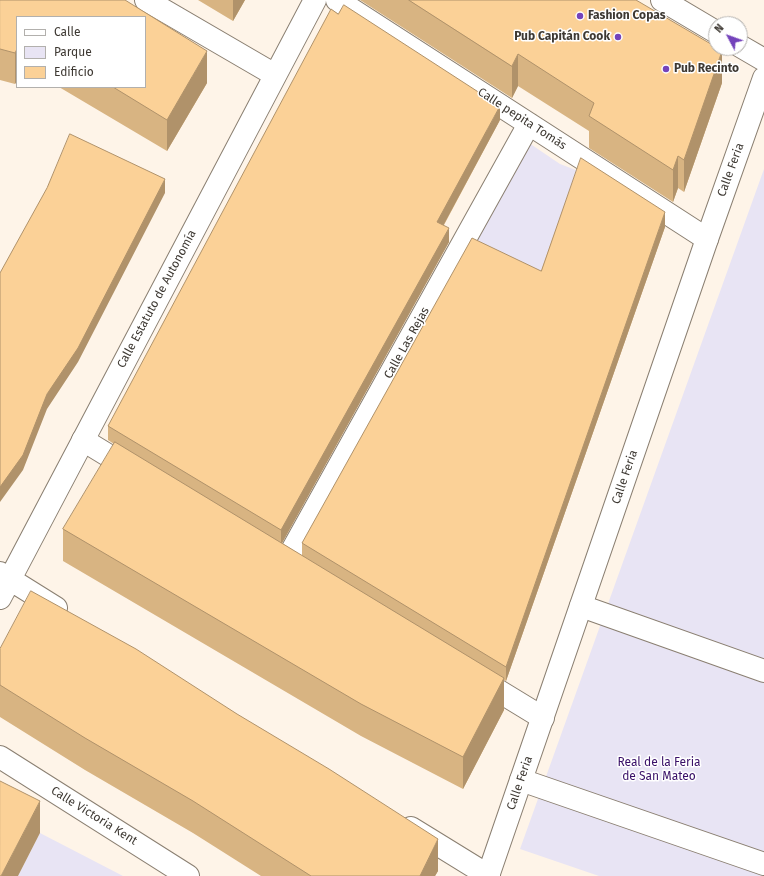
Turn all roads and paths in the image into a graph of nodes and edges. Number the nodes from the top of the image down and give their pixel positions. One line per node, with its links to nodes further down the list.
1 (146, 0): 8 (street)
2 (315, 0): 8 (street, Calle Estatuto de Autonomía)
3 (337, 0): 10 (street, Calle pepita Tomás)
4 (662, 0): 5 (street)
5 (708, 27)
6 (748, 51): 7 (street)
7 (764, 60)
8 (275, 75): 12 (street, Calle Estatuto de Autonomía)
9 (762, 88): 11 (street, Calle Feria)
10 (529, 124): 11 (street, Calle pepita Tomás); 15 (street, Calle Las Rejas)
11 (707, 239): 19 (street, Calle Feria)
12 (83, 440): 13 (street); 17 (street, Calle Estatuto de Autonomía)
13 (150, 481)
14 (265, 551): 15 (street)
15 (286, 563): 16 (street)
16 (305, 575)
17 (5, 576): 18 (street, Calle Estatuto de Autonomía); 20 (street)
18 (0, 598)
19 (581, 606): 22 (street); 23 (street, Calle Feria)
20 (71, 617)
21 (463, 670): 23 (street)
22 (764, 671)
23 (543, 718): 25 (street, Calle Feria)
24 (0, 757): 28 (street, Calle Victoria Kent)
25 (521, 780): 27 (street); 29 (street, Calle Feria)
26 (394, 817): 29 (street)
27 (764, 864)
28 (188, 876)
29 (488, 876)

